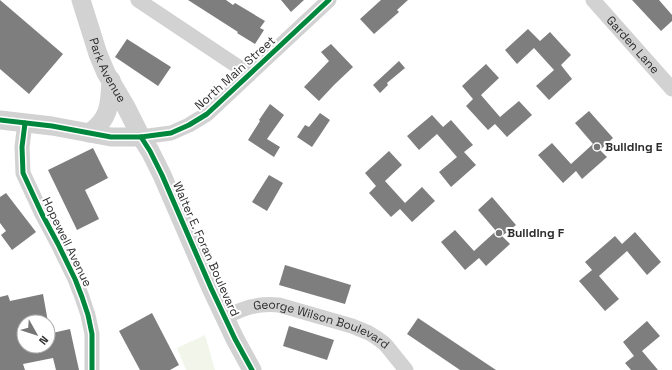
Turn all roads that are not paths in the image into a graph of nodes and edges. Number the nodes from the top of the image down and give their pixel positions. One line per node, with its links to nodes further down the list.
1 (81, 0): 6 (street, Park Avenue)
2 (138, 0): 5 (street)
3 (329, 0): 5 (street, North Main Street)
4 (594, 0): 7 (street, Garden Lane)
5 (249, 74): 11 (street, North Main Street)
6 (111, 80): 10 (street); 11 (street, Park Avenue)
7 (672, 89)
8 (0, 120): 9 (street, North Main Street)
9 (25, 123): 10 (street, North Main Street); 14 (street, Hopewell Avenue)
10 (89, 134): 11 (street, North Main Street)
11 (141, 137): 12 (street, Walter E. Foran Boulevard)
12 (225, 317): 13 (street, Walter E. Foran Boulevard); 17 (street, George Wilson Boulevard)
13 (235, 339): 15 (street, Walter E. Foran Boulevard); 16 (street, Walter E. Foran Boulevard)
14 (92, 370)
15 (242, 370)
16 (252, 370)
17 (406, 370)

